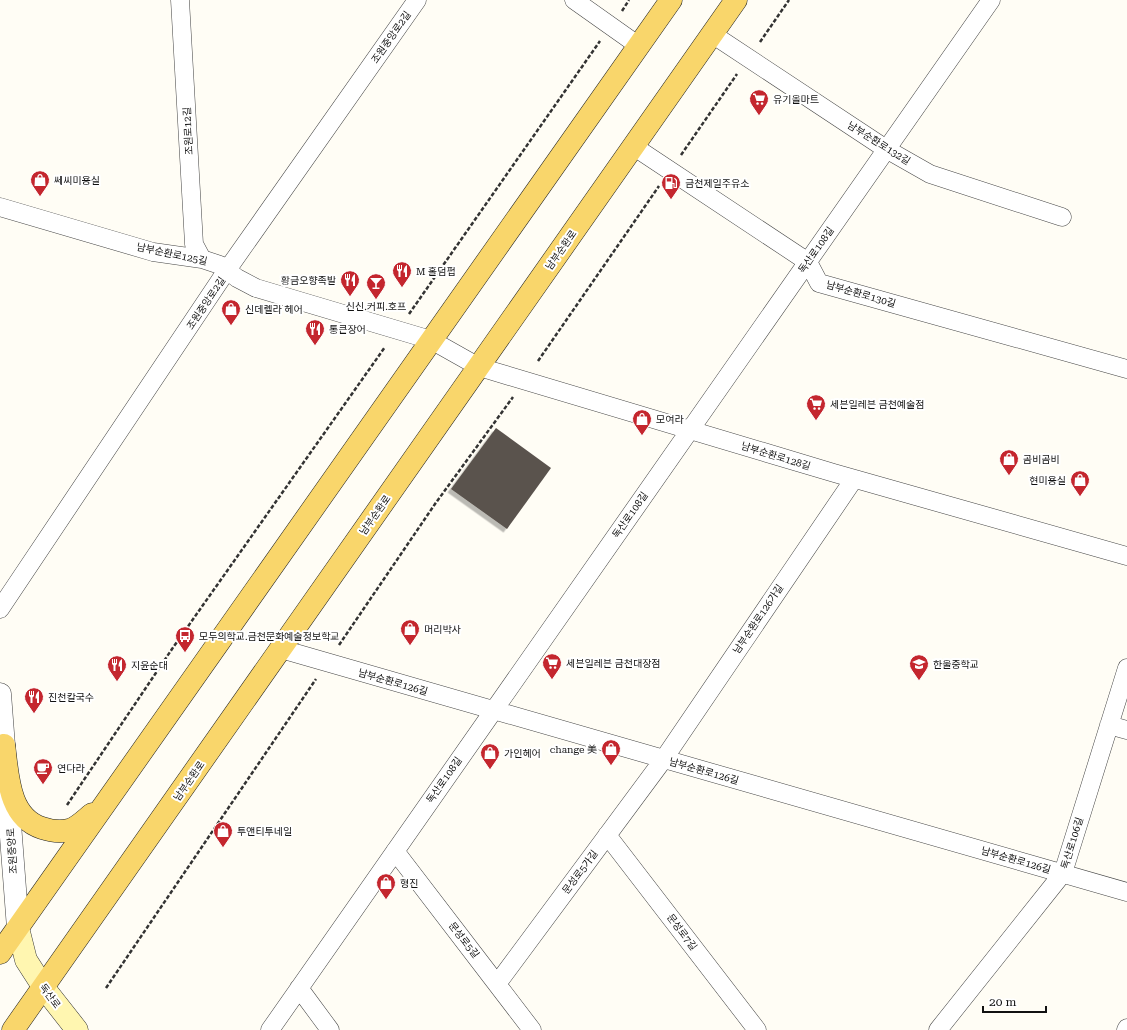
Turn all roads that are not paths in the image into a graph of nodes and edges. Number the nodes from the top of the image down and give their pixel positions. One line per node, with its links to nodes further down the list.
1 (180, 0): 13 (street, 조원로12길)
2 (418, 0): 15 (street, 조원중앙로2길)
3 (574, 0): 8 (street)
4 (671, 0): 8 (main road)
5 (736, 0): 7 (main road, 남부순환로)
6 (991, 0): 10 (street, 독산로108길)
7 (712, 34): 9 (main road, 남부순환로); 10 (street, 남부순환로132길)
8 (639, 46): 16 (main road)
9 (633, 146): 14 (street, 남부순환로130길); 17 (main road, 남부순환로)
10 (886, 149): 12 (street, 남부순환로132길); 14 (street, 독산로108길)
11 (0, 207): 13 (street, 남부순환로125길)
12 (1062, 217)
13 (202, 259): 15 (street, 남부순환로125길)
14 (808, 262): 18 (street, 남부순환로130길); 19 (street, 독산로108길)
15 (227, 270): 16 (street, 남부순환로125길); 22 (street, 조원중앙로2길)
16 (431, 340): 17 (street, 남부순환로128길); 31 (main road)
17 (479, 367): 19 (street, 남부순환로128길); 23 (main road, 남부순환로)
18 (1127, 369)
19 (690, 429): 20 (street, 남부순환로128길); 26 (street, 독산로108길)
20 (854, 479): 21 (street, 남부순환로128길); 30 (street, 남부순환로126가길)
21 (1127, 556)
22 (0, 609)
23 (281, 649): 26 (street, 남부순환로126길); 40 (main road, 남부순환로)
24 (1127, 668): 27 (street, 독산로106길)
25 (0, 694): 29 (street, 조원중앙로)
26 (493, 711): 30 (street, 남부순환로126길); 33 (street, 독산로108길)
27 (1109, 725): 28 (street); 34 (street, 독산로106길)
28 (1127, 730)
29 (4, 744): 31 (main road); 36 (street, 조원중앙로)
30 (663, 760): 32 (street, 문성로5가길); 34 (street, 남부순환로126길)
31 (103, 807): 36 (main road)
32 (607, 835): 39 (street, 문성로5가길); 47 (street, 문성로7길)
33 (395, 851): 39 (street, 문성로5길); 41 (street, 독산로108길)
34 (1063, 873): 35 (street, 남부순환로126길); 48 (street, 독산로106길)
35 (1127, 892)
36 (18, 928): 37 (main road); 38 (main road, 조원중앙로)
37 (0, 953)
38 (26, 960): 40 (main road, 독산로)
39 (497, 984): 46 (street, 문성로5길)
40 (44, 988): 42 (main road, 남부순환로); 43 (main road, 독산로)
41 (299, 988): 44 (street, 독산로108길); 45 (street)
42 (13, 1030)
43 (77, 1030)
44 (270, 1030)
45 (330, 1030)
46 (532, 1030)
47 (757, 1030)
48 (938, 1030)

